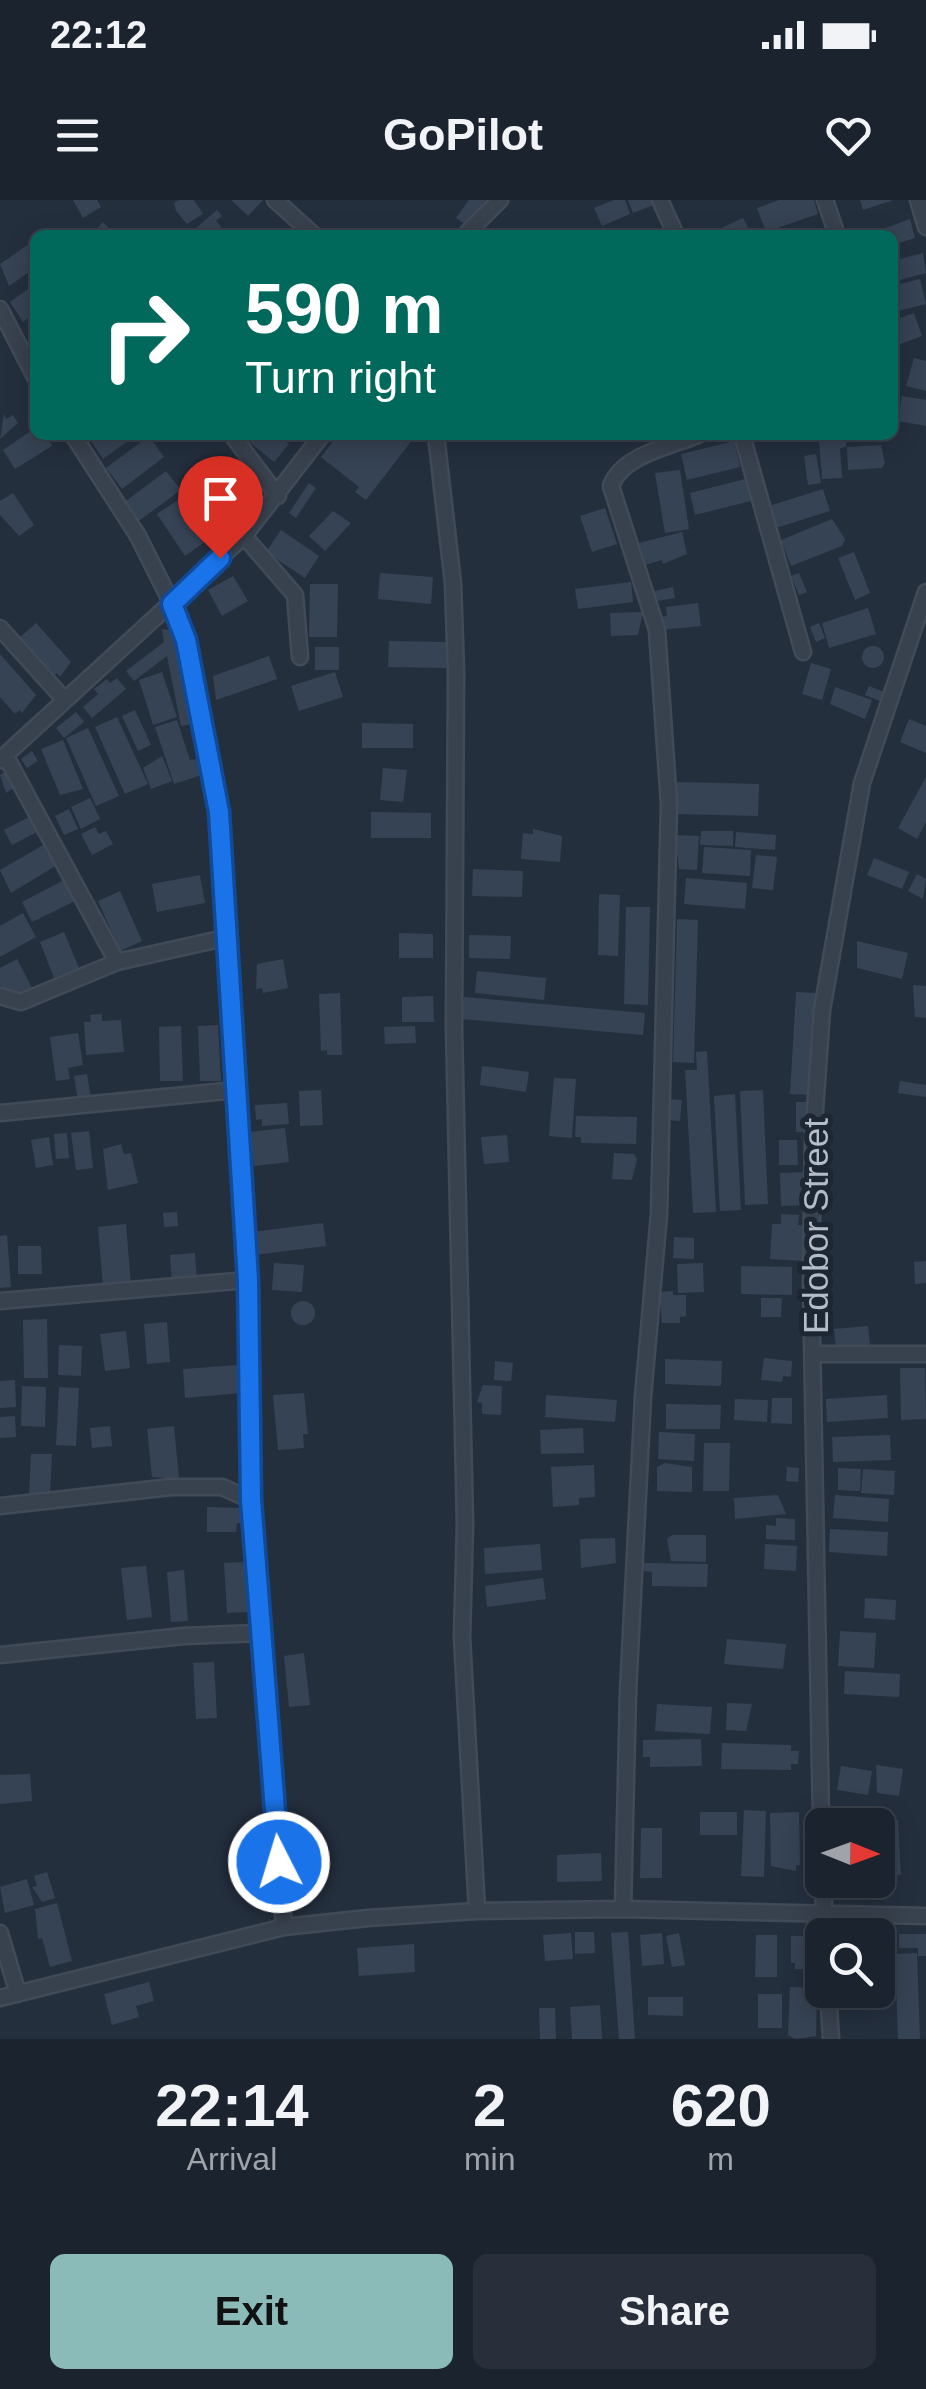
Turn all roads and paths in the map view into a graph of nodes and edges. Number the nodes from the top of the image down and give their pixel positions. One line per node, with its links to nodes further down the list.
1 (275, 200): 7 (street)
2 (500, 200): 8 (street)
3 (660, 200): 9 (street)
4 (825, 200): 10 (street)
5 (918, 200): 6 (street)
6 (926, 228)
7 (308, 230)
8 (469, 230)
9 (674, 230)
10 (836, 230)
11 (0, 309): 12 (street)
12 (30, 367)
13 (76, 440): 22 (street)
14 (236, 440): 19 (street)
15 (318, 440): 19 (street)
16 (437, 440): 44 (street)
17 (686, 440): 43 (street)
18 (743, 440): 24 (street)
19 (278, 496): 20 (street)
20 (244, 536): 22 (street); 25 (street)
21 (926, 592): 35 (street, Edobor Street)
22 (172, 604): 26 (street); 28 (street)
23 (0, 628): 26 (street)
24 (803, 652)
25 (300, 656)
26 (63, 698): 27 (street)
27 (2, 758): 29 (street)
28 (229, 937): 29 (street); 31 (street)
29 (117, 962): 30 (street)
30 (0, 996)
31 (236, 1090): 32 (street); 33 (street)
32 (0, 1113)
33 (248, 1280): 34 (street); 37 (street)
34 (0, 1301)
35 (815, 1354): 36 (street); 41 (street, Edobor Street)
36 (926, 1354)
37 (251, 1500): 38 (street); 39 (street)
38 (0, 1506)
39 (258, 1633): 40 (street); 48 (street)
40 (0, 1656)
41 (822, 1808)
42 (824, 1898): 45 (street, Edobor Street)
43 (623, 1909): 44 (street); 45 (street)
44 (477, 1910): 48 (street)
45 (824, 1912): 46 (street); 47 (street, Edobor Street)
46 (926, 1916)
47 (824, 1918)
48 (284, 1926): 50 (street)
49 (0, 1933): 50 (street)
50 (18, 1994): 51 (street)
51 (0, 1998)
52 (829, 2008): 53 (street)
53 (831, 2039)

